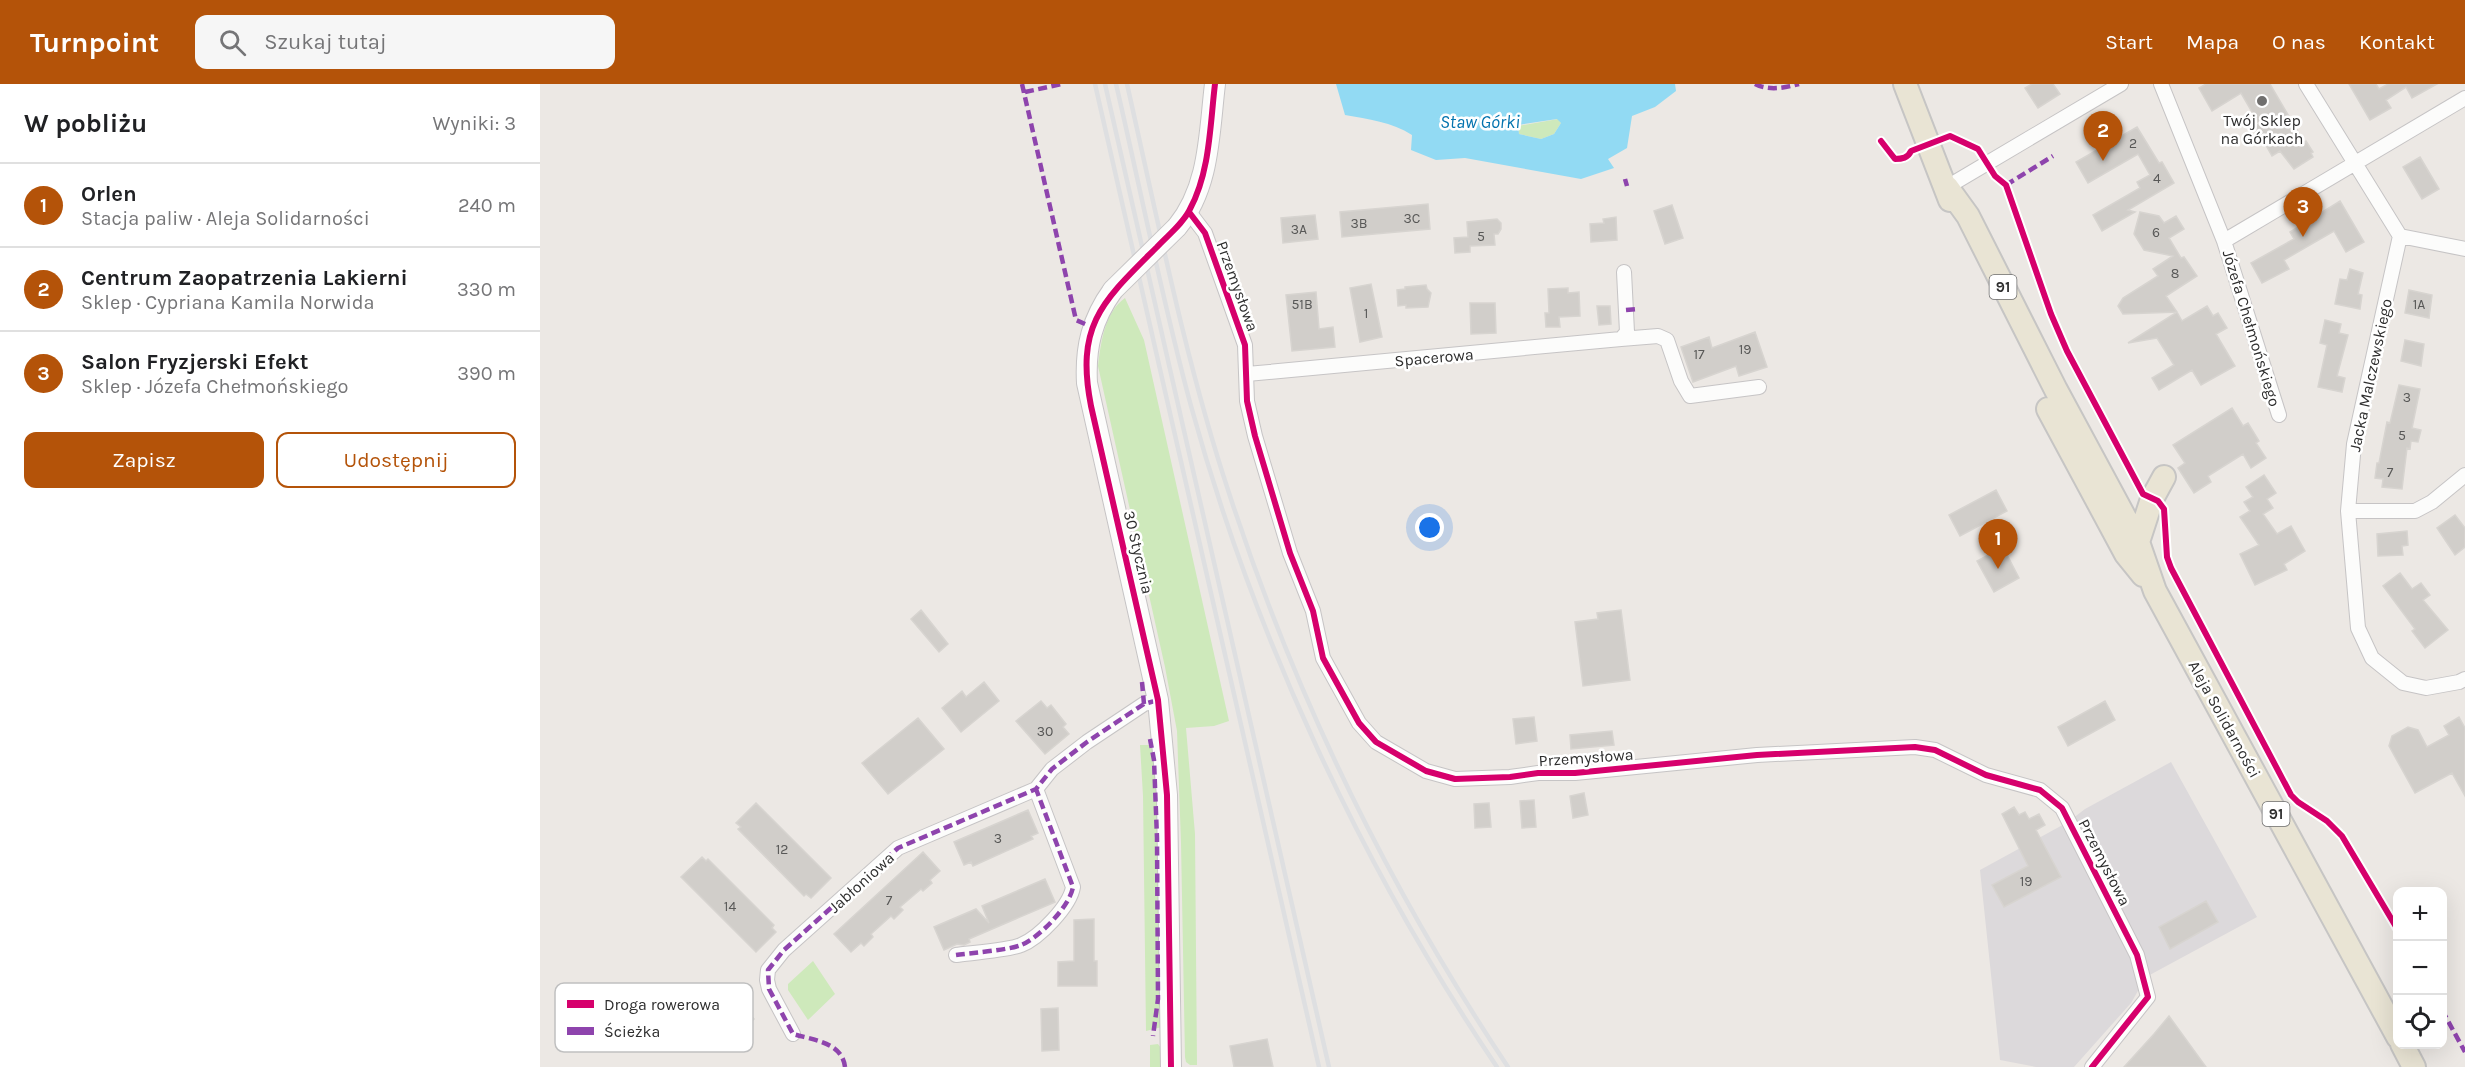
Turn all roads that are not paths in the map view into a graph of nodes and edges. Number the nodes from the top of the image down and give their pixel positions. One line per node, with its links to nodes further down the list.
1 (1215, 84): 9 (street, 30 Stycznia)
2 (1905, 84): 8 (main road, Aleja Solidarności / 91)
3 (2121, 84): 8 (street)
4 (2161, 84): 11 (street, Józefa Chełmońskiego)
5 (2306, 84): 7 (street)
6 (2465, 98): 7 (street, Józefa Chełmońskiego)
7 (2355, 164): 10 (street); 11 (street, Józefa Chełmońskiego)
8 (1947, 187): 21 (main road, Aleja Solidarności / 91); 22 (main road, Aleja Solidarności / 91)
9 (1183, 219): 15 (street, Przemysłowa); 24 (street, 30 Stycznia, bridge)
10 (2400, 236): 12 (street); 20 (street, Jacka Malczewskiego)
11 (2224, 242): 17 (street, Józefa Chełmońskiego)
12 (2465, 249)
13 (1624, 272): 14 (street)
14 (1621, 339): 15 (street, Spacerowa); 16 (street, Spacerowa)
15 (1247, 374): 31 (street, Przemysłowa)
16 (1760, 387)
17 (2279, 415)
18 (2465, 475): 20 (street)
19 (2164, 477): 21 (main road)
20 (2349, 511): 23 (street, Jacka Malczewskiego)
21 (2138, 542): 22 (main road, Aleja Solidarności / 91)
22 (2155, 591): 27 (main road, Aleja Solidarności / 91)
23 (2465, 678)
24 (1158, 700): 25 (street, Jabłoniowa); 30 (street, 30 Stycznia)
25 (1036, 789): 26 (street); 28 (street, Jabłoniowa)
26 (956, 955)
27 (2393, 1030)
28 (793, 1034)
29 (2405, 1049): 32 (main road)
30 (1172, 1067)
31 (2092, 1067)
32 (2414, 1067)

